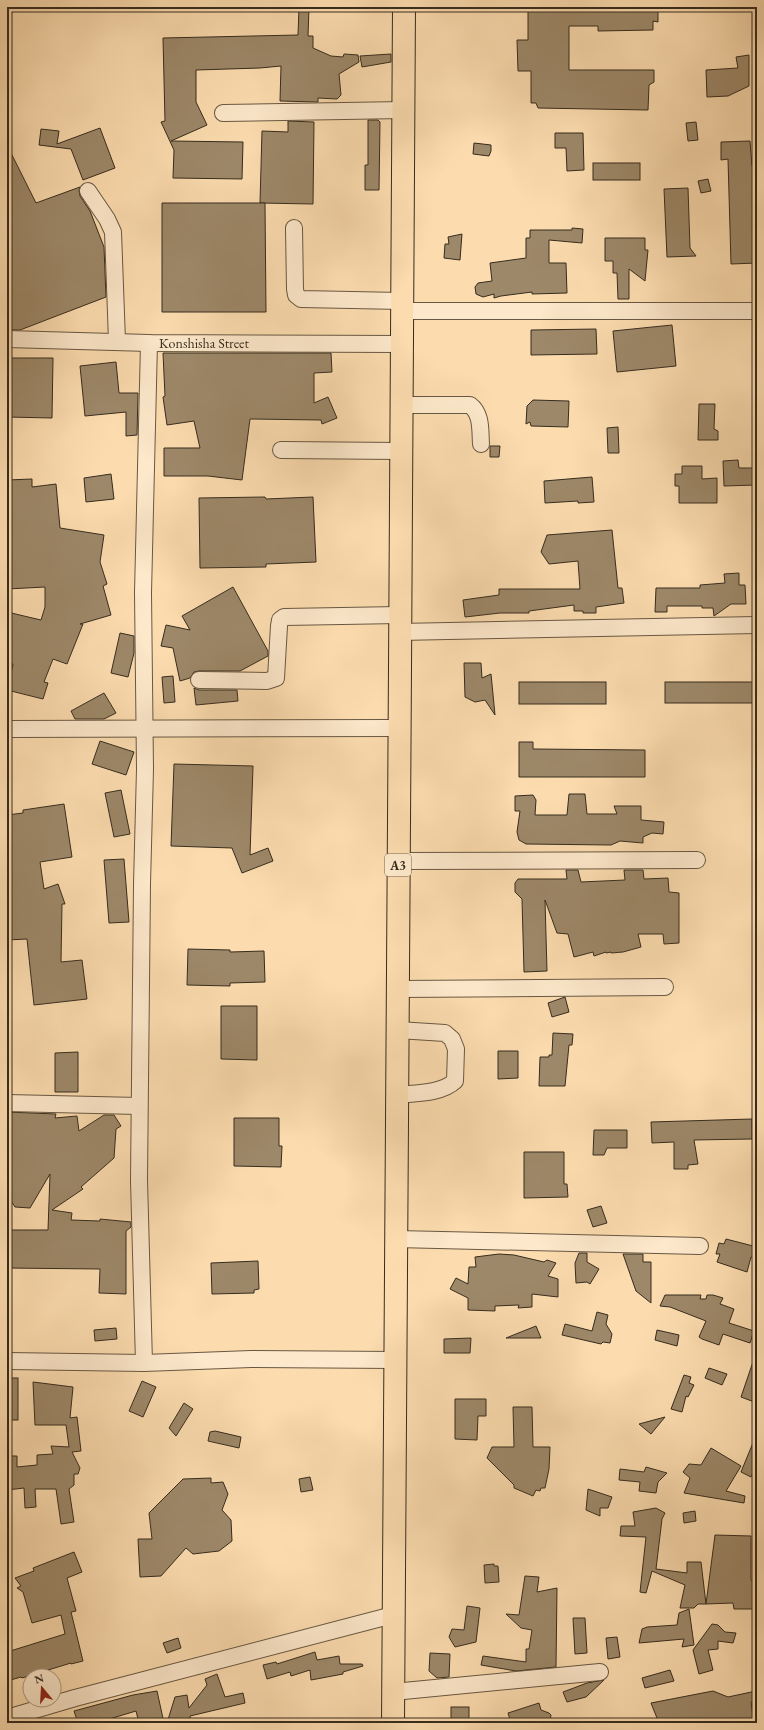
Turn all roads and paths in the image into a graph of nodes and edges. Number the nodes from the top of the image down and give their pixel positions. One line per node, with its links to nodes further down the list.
1 (404, 7): 2 (highway, A3)
2 (404, 110): 3 (street); 6 (highway, A3)
3 (224, 113)
4 (88, 191): 9 (street)
5 (294, 228): 6 (street)
6 (402, 306): 7 (street); 11 (highway, A3)
7 (757, 311)
8 (7, 339): 9 (street, Konshisha Street)
9 (117, 341): 10 (street, Konshisha Street)
10 (149, 343): 11 (street, Konshisha Street); 21 (street)
11 (401, 344): 12 (highway, A3)
12 (400, 405): 13 (street); 15 (highway, A3)
13 (481, 444)
14 (281, 450): 15 (street)
15 (400, 451): 16 (highway, A3)
16 (399, 624): 17 (street); 18 (street); 19 (highway, A3)
17 (757, 625)
18 (199, 680)
19 (399, 728): 21 (street); 23 (highway, A3)
20 (7, 729): 21 (street)
21 (145, 729): 29 (street)
22 (697, 860): 23 (street)
23 (398, 861): 25 (highway, A3)
24 (665, 988): 25 (street)
25 (398, 989): 26 (highway, A3)
26 (398, 1030): 27 (highway, A3); 27 (street)
27 (397, 1095): 30 (highway, A3)
28 (7, 1103): 29 (street)
29 (140, 1106): 34 (street)
30 (396, 1239): 31 (street); 32 (highway, A3)
31 (700, 1246)
32 (395, 1360): 34 (street); 35 (highway, A3)
33 (7, 1361): 34 (street)
34 (144, 1363)
35 (393, 1615): 37 (highway, A3); 38 (street)
36 (600, 1672): 37 (street)
37 (393, 1692): 39 (highway, A3)
38 (7, 1718)
39 (393, 1723)

